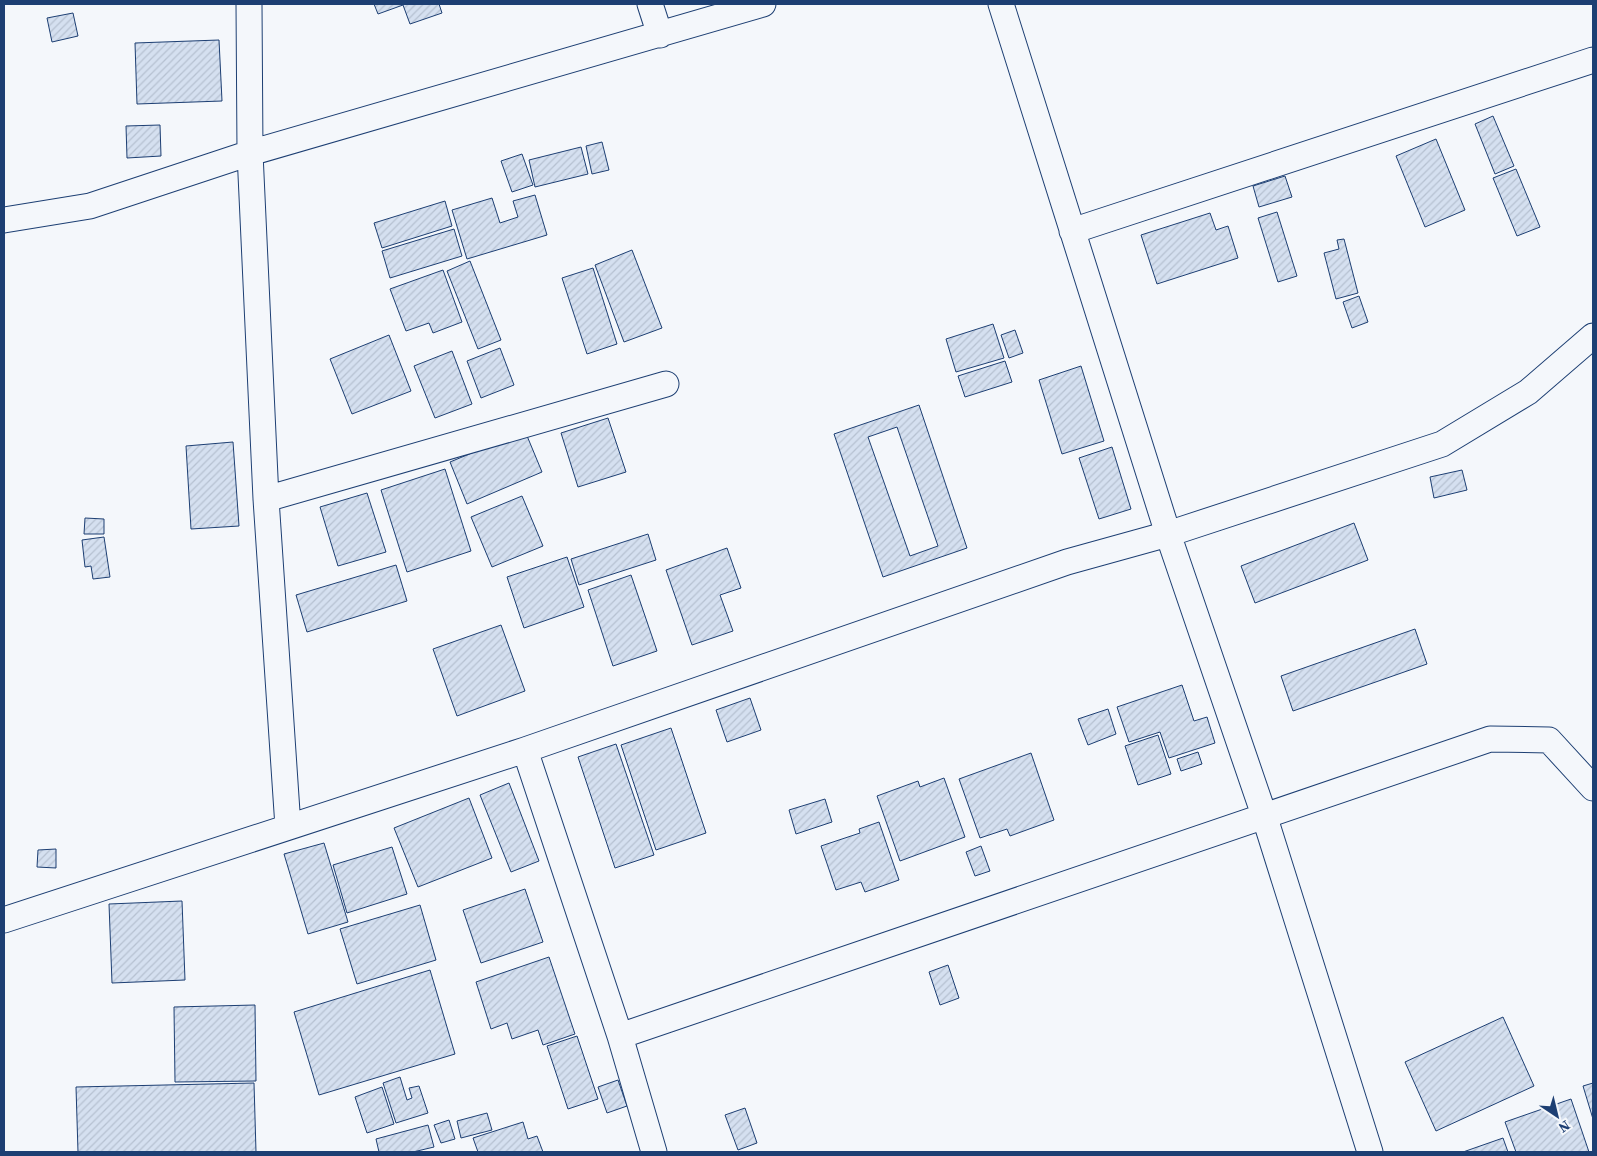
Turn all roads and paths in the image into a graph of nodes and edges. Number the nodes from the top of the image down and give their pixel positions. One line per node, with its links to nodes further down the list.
1 (249, 4): 7 (street)
2 (650, 4): 5 (street)
3 (763, 4): 5 (street)
4 (1001, 4): 9 (street)
5 (660, 35): 7 (street)
6 (1593, 60): 9 (street)
7 (250, 153): 8 (street); 12 (street)
8 (4, 220)
9 (1072, 231): 13 (street)
10 (1593, 336): 13 (street)
11 (666, 384): 12 (street)
12 (266, 499): 17 (street)
13 (1168, 534): 14 (street); 16 (street)
14 (525, 750): 17 (street); 19 (street)
15 (1593, 788): 16 (street)
16 (1264, 815): 19 (street); 21 (street)
17 (288, 827): 18 (street)
18 (4, 920)
19 (620, 1036): 20 (street)
20 (654, 1152)
21 (1370, 1152)

